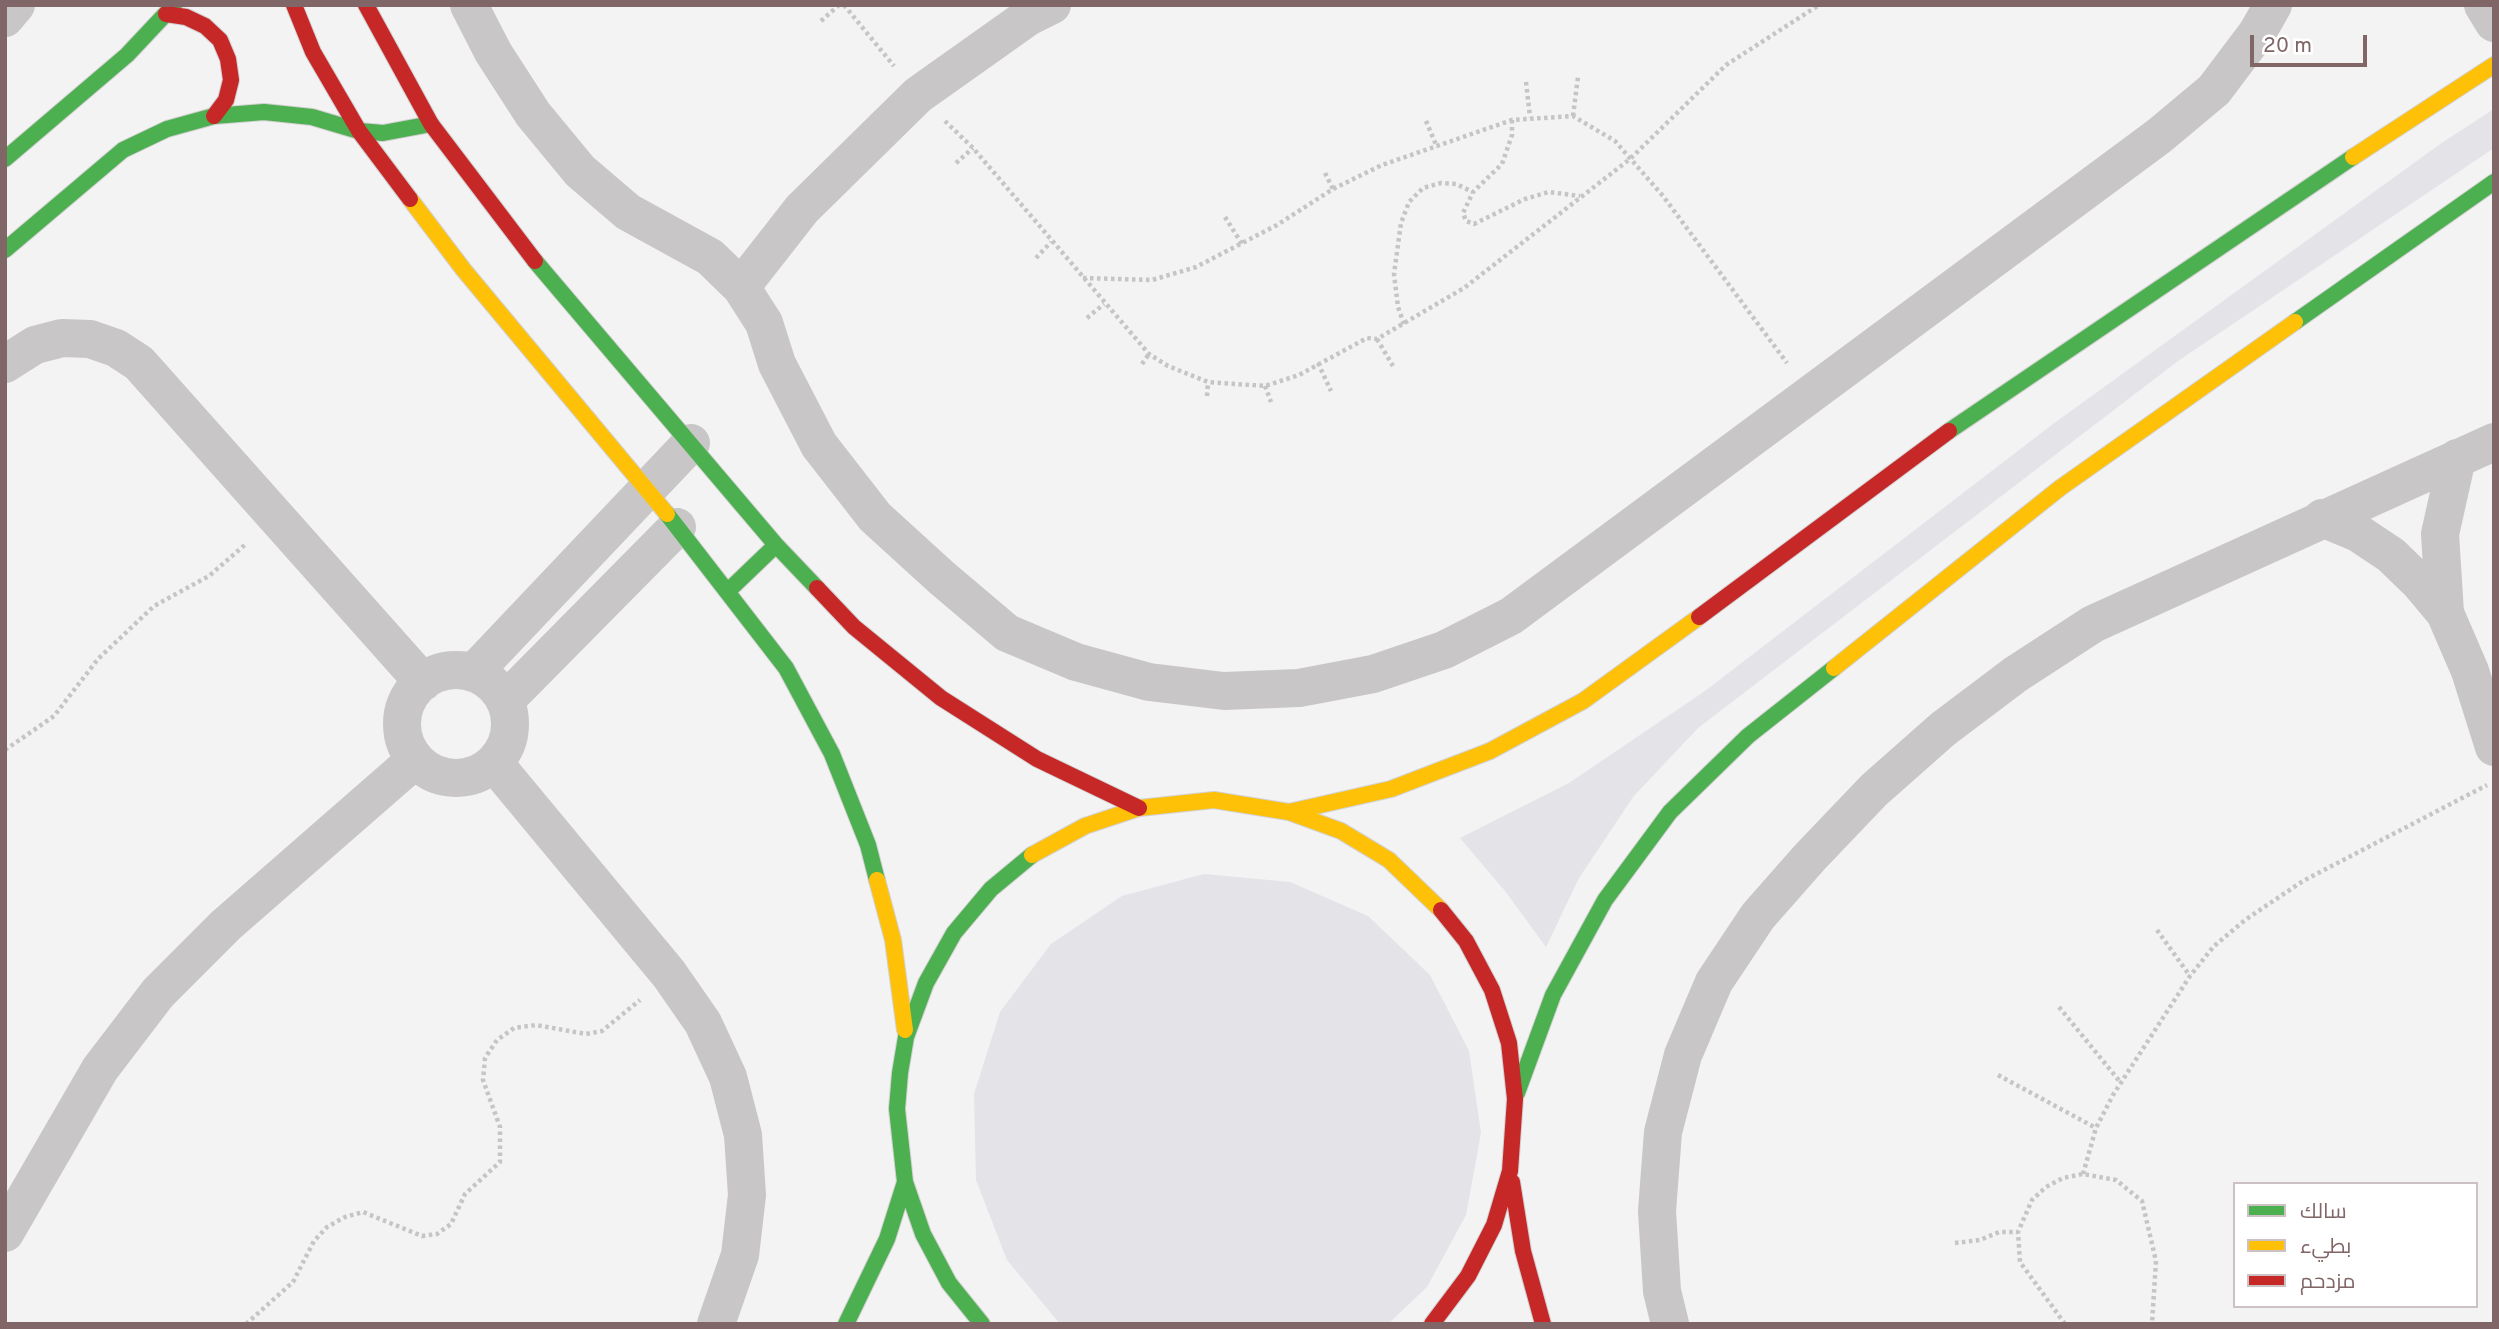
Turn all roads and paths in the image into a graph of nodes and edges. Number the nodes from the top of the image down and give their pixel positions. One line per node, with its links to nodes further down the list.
1 (16, 5): 11 (street)
2 (294, 5): 24 (street)
3 (366, 5): 23 (street)
4 (469, 5): 41 (street)
5 (841, 5): 12 (path); 17 (path)
6 (1052, 5): 17 (street)
7 (1819, 5): 28 (path)
8 (2273, 5): 54 (street)
9 (2483, 5): 13 (street)
10 (170, 10): 18 (street); 27 (street)
11 (5, 18)
12 (821, 21)
13 (2494, 23)
14 (2494, 65): 76 (street)
15 (1578, 77): 20 (path)
16 (1526, 82): 19 (path)
17 (918, 95): 25 (path); 41 (street)
18 (214, 116): 24 (street); 38 (street)
19 (1530, 117): 20 (path); 21 (path)
20 (1573, 117): 28 (path)
21 (1512, 120): 26 (path); 33 (path)
22 (1426, 121): 26 (path)
23 (431, 124): 24 (street); 58 (street)
24 (359, 131): 60 (street)
25 (973, 148): 29 (path); 36 (path)
26 (1437, 148): 32 (path)
27 (5, 159)
28 (1630, 159): 34 (path); 54 (path)
29 (956, 163)
30 (1325, 173): 32 (path)
31 (2494, 182): 84 (street)
32 (1333, 189): 37 (path)
33 (1474, 192): 34 (path); 44 (path)
34 (1580, 196): 44 (path)
35 (1224, 217): 37 (path)
36 (1051, 242): 39 (path); 40 (path)
37 (1242, 244): 40 (path)
38 (5, 250)
39 (1036, 258)
40 (1082, 278): 42 (path)
41 (741, 287): 54 (street)
42 (1104, 304): 43 (path); 46 (path)
43 (1087, 318)
44 (1404, 324): 45 (path)
45 (1377, 339): 47 (path); 50 (path)
46 (1149, 354): 49 (path); 51 (path)
47 (1318, 363): 52 (path); 53 (path)
48 (5, 364): 61 (street)
49 (1142, 364)
50 (1393, 366)
51 (1208, 382): 52 (path); 55 (path)
52 (1265, 386): 56 (path)
53 (1331, 391)
54 (1811, 394)
55 (1207, 396)
56 (1271, 402)
57 (2494, 442): 59 (street)
58 (691, 443): 60 (street); 64 (street)
59 (2457, 458): 62 (street); 66 (street)
60 (648, 489): 63 (street); 67 (street)
61 (276, 517): 68 (street); 71 (path)
62 (2322, 518): 66 (street); 98 (street)
63 (677, 527): 65 (street); 69 (street)
64 (776, 545): 65 (street); 75 (street)
65 (727, 592): 81 (street)
66 (2445, 613): 70 (street)
67 (473, 673): 68 (street); 69 (street)
68 (423, 681): 72 (street)
69 (505, 701): 73 (street)
70 (2494, 747)
71 (5, 750)
72 (415, 760): 73 (street); 89 (street)
73 (494, 763): 78 (street)
74 (2494, 781): 79 (path)
75 (1139, 808): 76 (street); 81 (street)
76 (1289, 812): 84 (street)
77 (2157, 930): 79 (path)
78 (669, 974): 92 (path); 93 (street)
79 (2190, 976): 83 (path)
80 (2059, 1007): 83 (path)
81 (906, 1037): 88 (street)
82 (1998, 1075): 85 (path)
83 (2121, 1083): 85 (path)
84 (1516, 1099): 86 (street)
85 (2096, 1128): 87 (path)
86 (1510, 1171): 96 (street); 97 (street)
87 (2083, 1174): 90 (path); 100 (path)
88 (905, 1182): 94 (street); 95 (street)
89 (5, 1233)
90 (2018, 1233): 91 (path); 99 (path)
91 (1955, 1243)
92 (246, 1324)
93 (716, 1324)
94 (846, 1324)
95 (982, 1324)
96 (1432, 1324)
97 (1543, 1324)
98 (1670, 1324)
99 (2065, 1324)
100 (2152, 1324)

